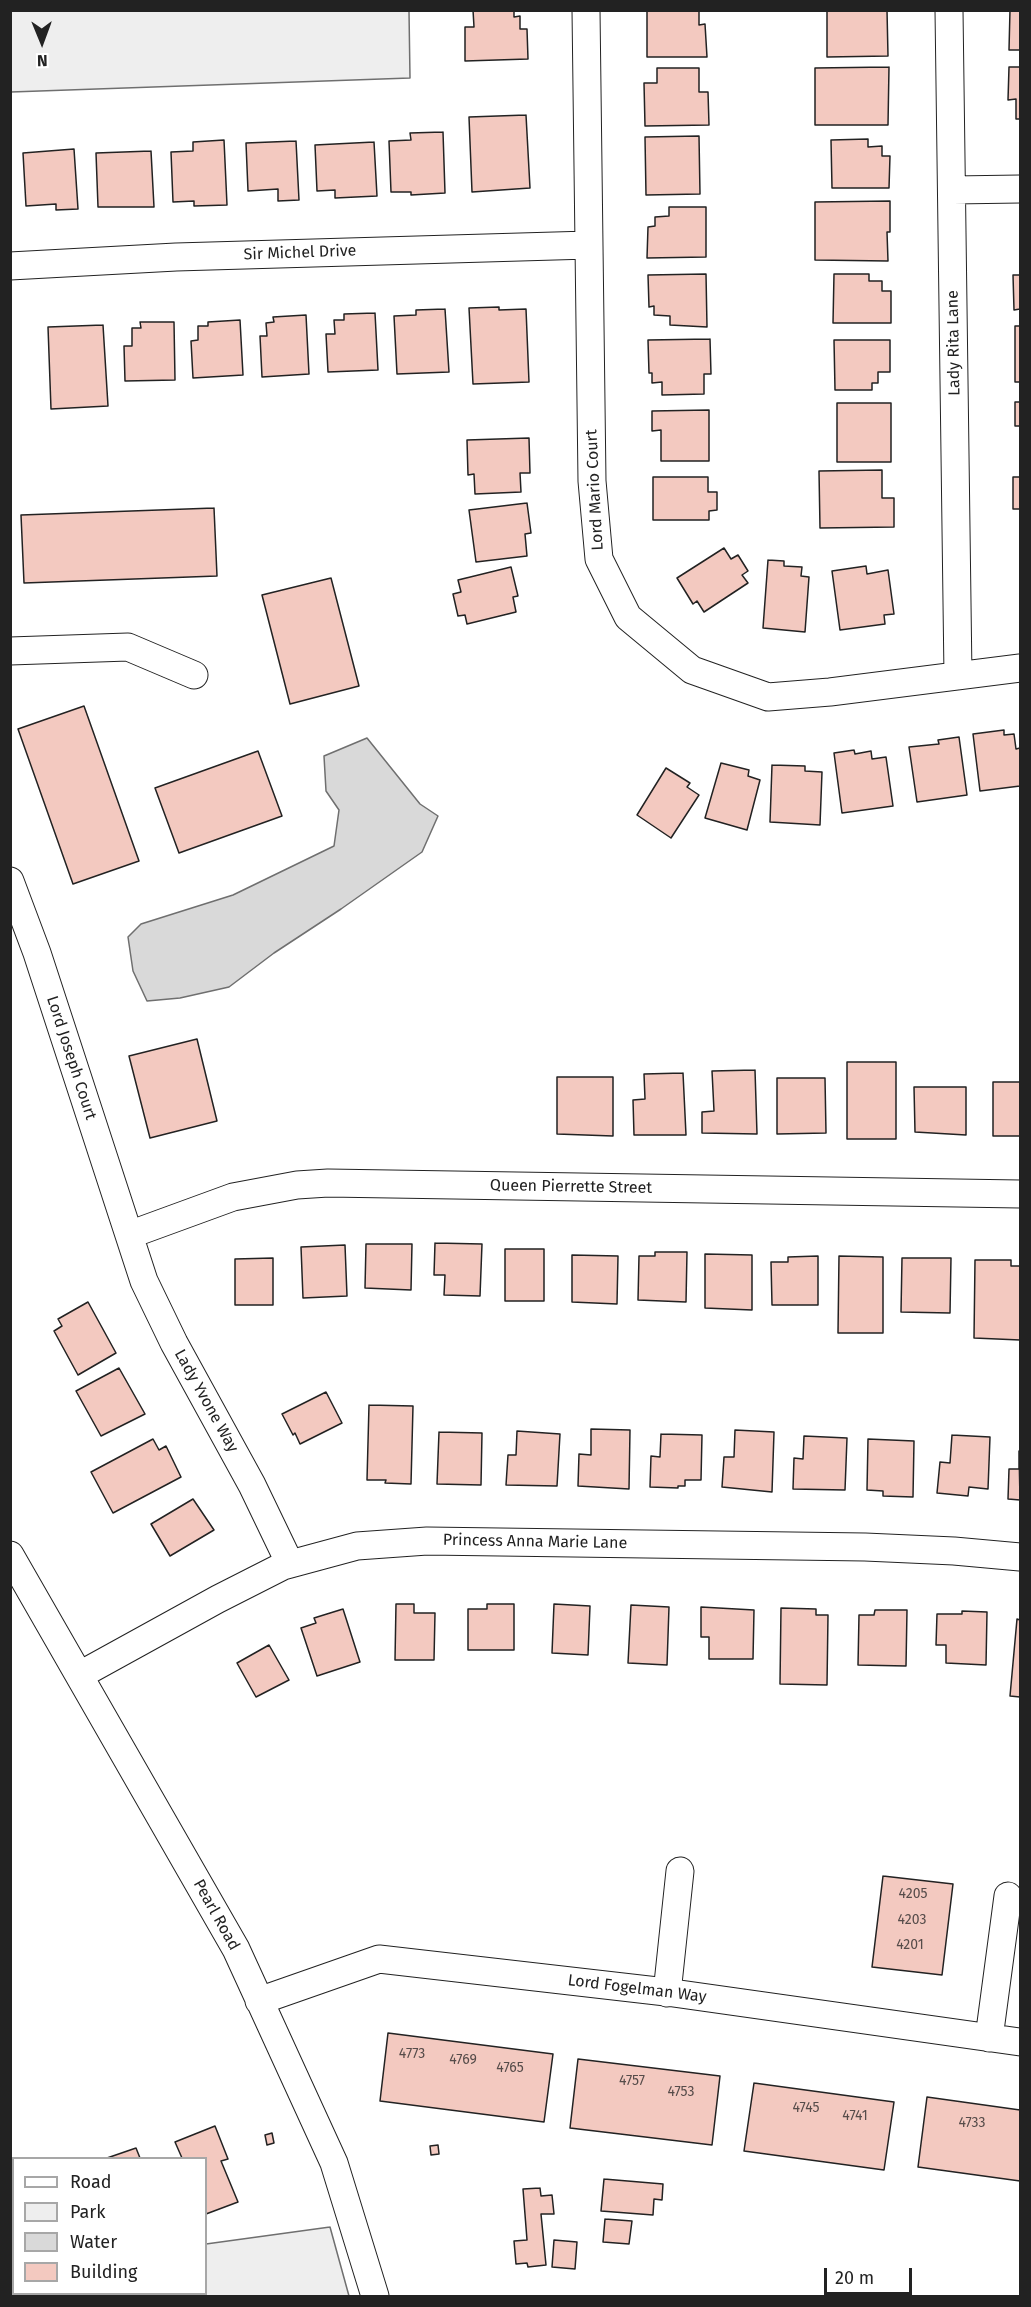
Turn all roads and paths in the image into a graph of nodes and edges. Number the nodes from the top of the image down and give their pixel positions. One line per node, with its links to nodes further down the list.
1 (586, 10): 5 (street, Lord Mario Court)
2 (949, 10): 4 (street, Lady Rita Lane)
3 (1020, 189): 4 (street)
4 (953, 190): 10 (street, Lady Rita Lane)
5 (589, 245): 6 (street, Sir Michel Drive); 10 (street, Lord Mario Court)
6 (10, 266)
7 (10, 651): 9 (street)
8 (1020, 668): 10 (street, Lord Mario Court)
9 (194, 675)
10 (958, 676)
11 (10, 881): 13 (street, Lord Joseph Court)
12 (1020, 1194): 13 (street, Queen Pierrette Street)
13 (129, 1236): 16 (street, Lady Yvone Way)
14 (10, 1555): 17 (street, Pearl Road)
15 (1020, 1557): 16 (street, Princess Anna Marie Lane)
16 (290, 1564): 17 (street, Princess Anna Marie Lane)
17 (80, 1675): 21 (street, Pearl Road)
18 (680, 1870): 20 (street)
19 (1008, 1896): 22 (street)
20 (667, 1993): 21 (street, Lord Fogelman Way); 22 (street, Lord Fogelman Way)
21 (259, 2001): 24 (street, Pearl Road)
22 (989, 2038): 23 (street, Lord Fogelman Way)
23 (1020, 2042)
24 (375, 2296)

